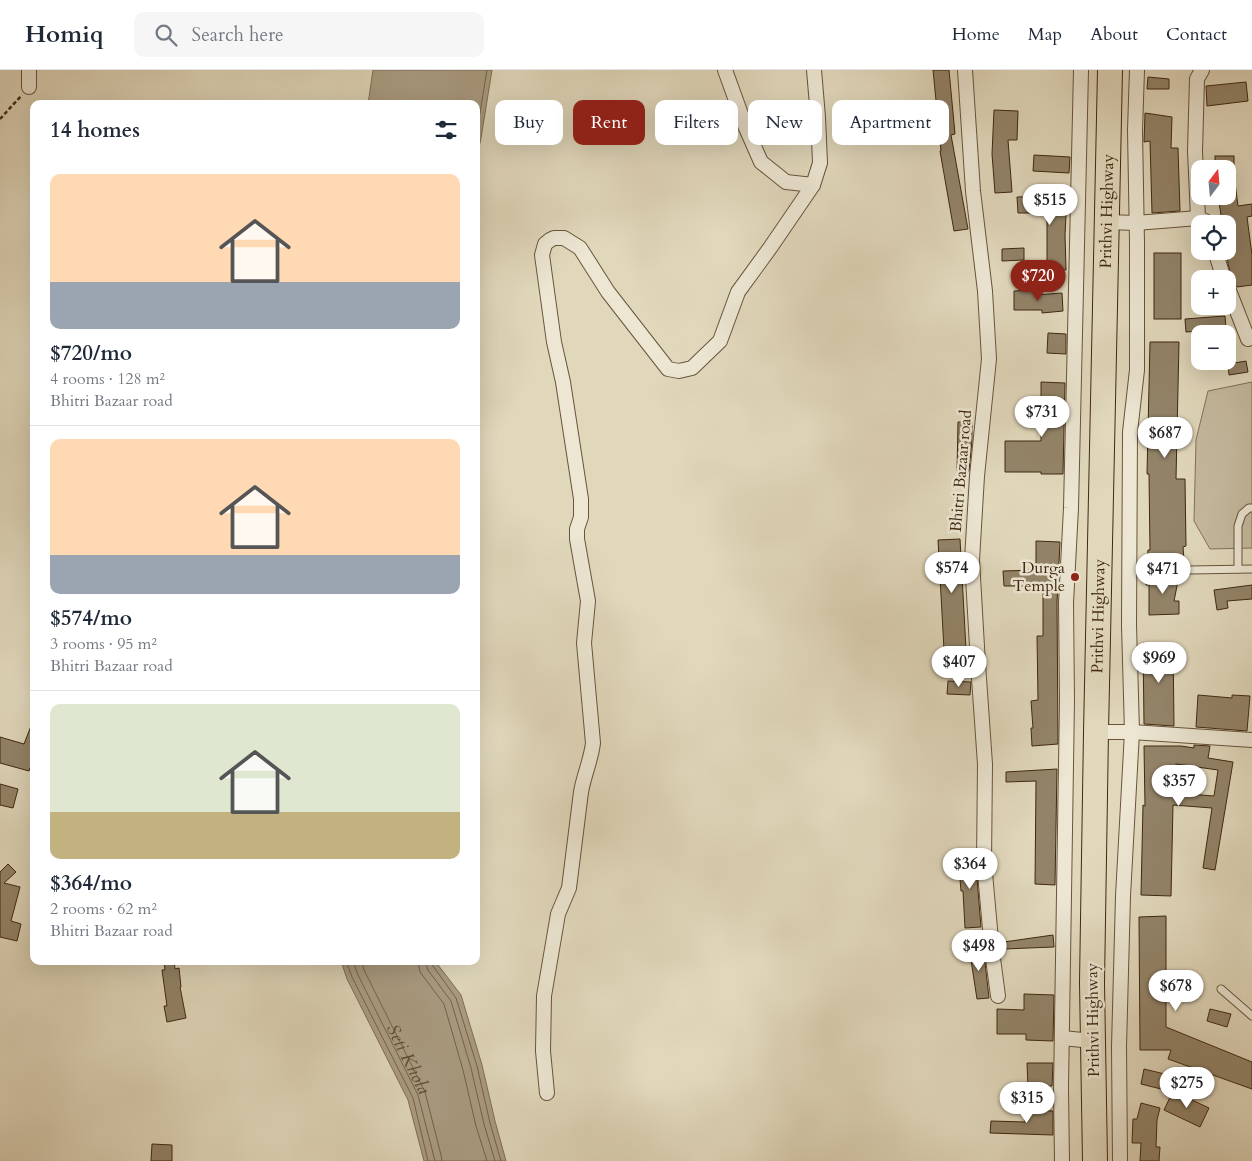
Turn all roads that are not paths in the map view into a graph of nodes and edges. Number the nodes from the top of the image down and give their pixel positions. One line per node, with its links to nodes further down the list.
1 (29, 70): 9 (street)
2 (724, 70): 10 (street)
3 (814, 70): 10 (street)
4 (965, 70): 25 (street, Bhitri Bazaar road)
5 (1081, 70): 27 (street)
6 (1110, 70): 13 (highway, Prithvi Highway)
7 (1137, 70): 14 (street)
8 (1202, 70): 11 (street)
9 (29, 87)
10 (813, 185): 29 (street)
11 (1201, 215)
12 (1191, 221): 14 (street)
13 (1107, 222): 14 (street); 21 (highway, Prithvi Highway)
14 (1136, 223): 20 (street)
15 (1236, 308): 16 (street)
16 (1248, 339)
17 (1252, 508): 19 (lane)
18 (1252, 568): 19 (lane)
19 (1238, 569): 20 (lane)
20 (1129, 571): 22 (street)
21 (1096, 732): 22 (street); 28 (highway, Prithvi Highway)
22 (1132, 732): 23 (street); 32 (street)
23 (1252, 740)
24 (1221, 989): 26 (lane)
25 (998, 996)
26 (1252, 1016)
27 (1062, 1038): 28 (street); 30 (street)
28 (1093, 1041): 31 (highway, Prithvi Highway)
29 (547, 1093)
30 (1062, 1161)
31 (1096, 1161)
32 (1120, 1161)

